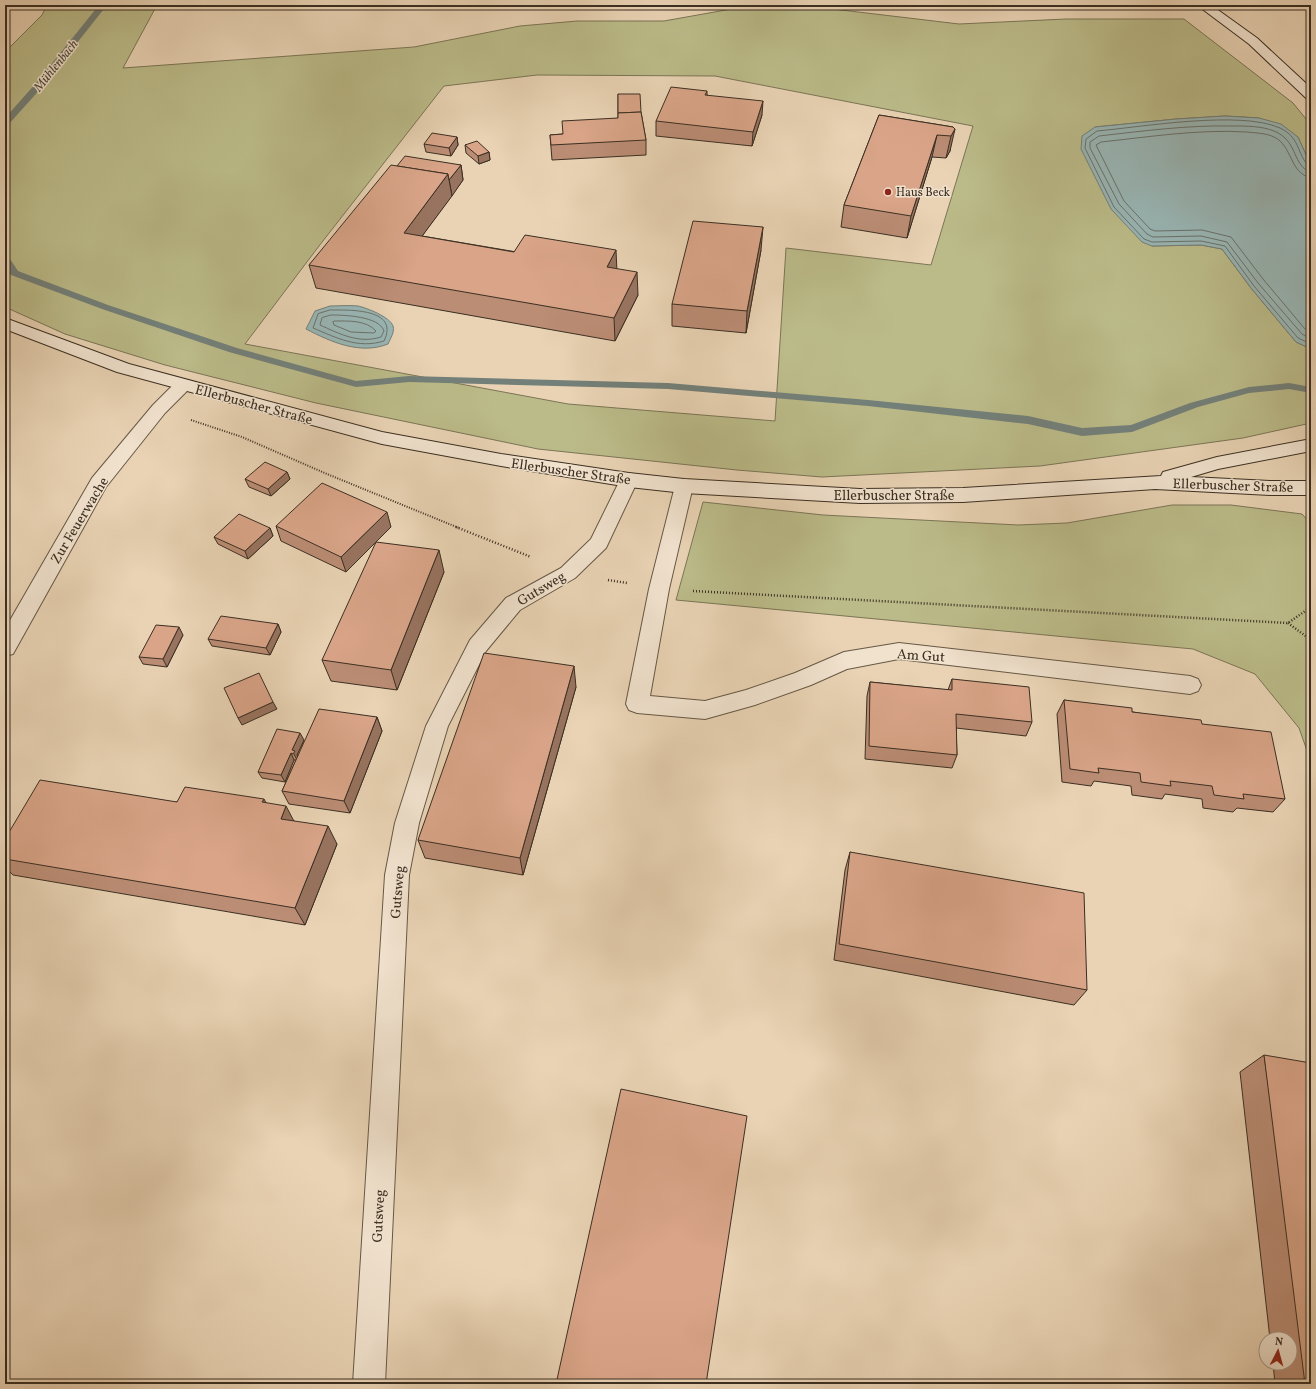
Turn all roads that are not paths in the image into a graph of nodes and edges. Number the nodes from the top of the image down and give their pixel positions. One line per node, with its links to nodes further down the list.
1 (1203, 5): 2 (street)
2 (1311, 95)
3 (5, 323): 4 (street, Ellerbuscher Straße)
4 (183, 385): 6 (street, Ellerbuscher Straße); 10 (street, Zur Feuerwache)
5 (1311, 445): 7 (street, Ellerbuscher Straße)
6 (630, 480): 8 (street, Ellerbuscher Straße); 12 (street, Gutsweg)
7 (1155, 482): 8 (street, Ellerbuscher Straße); 9 (street, Ellerbuscher Straße)
8 (684, 486): 11 (street, Am Gut)
9 (1311, 488)
10 (5, 648)
11 (1190, 685)
12 (369, 1384)

